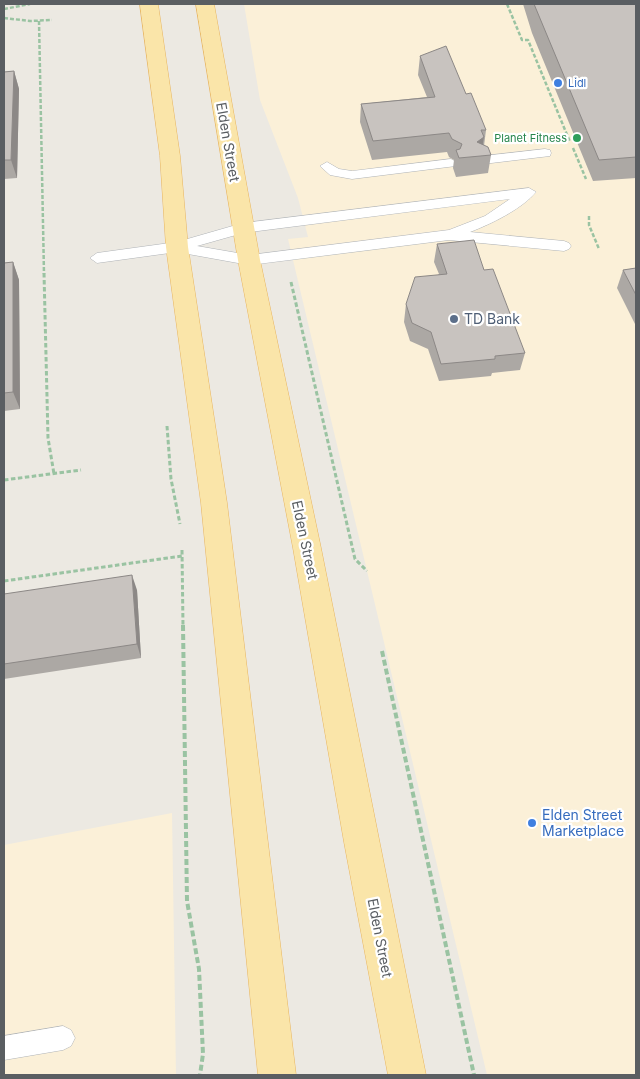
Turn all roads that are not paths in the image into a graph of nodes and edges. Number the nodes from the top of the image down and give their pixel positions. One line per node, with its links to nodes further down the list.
1 (149, 4): 10 (main road)
2 (204, 4): 7 (main road, Elden Street)
3 (545, 153): 4 (lane)
4 (482, 160)
5 (451, 163): 6 (lane)
6 (327, 166)
7 (243, 228): 8 (lane); 10 (lane); 12 (main road, Elden Street)
8 (449, 235): 9 (lane); 12 (lane)
9 (564, 246)
10 (177, 247): 11 (lane); 12 (lane); 15 (main road)
11 (96, 258)
12 (249, 260): 16 (main road, Elden Street)
13 (63, 1038): 14 (lane)
14 (4, 1048)
15 (277, 1075)
16 (407, 1075)

